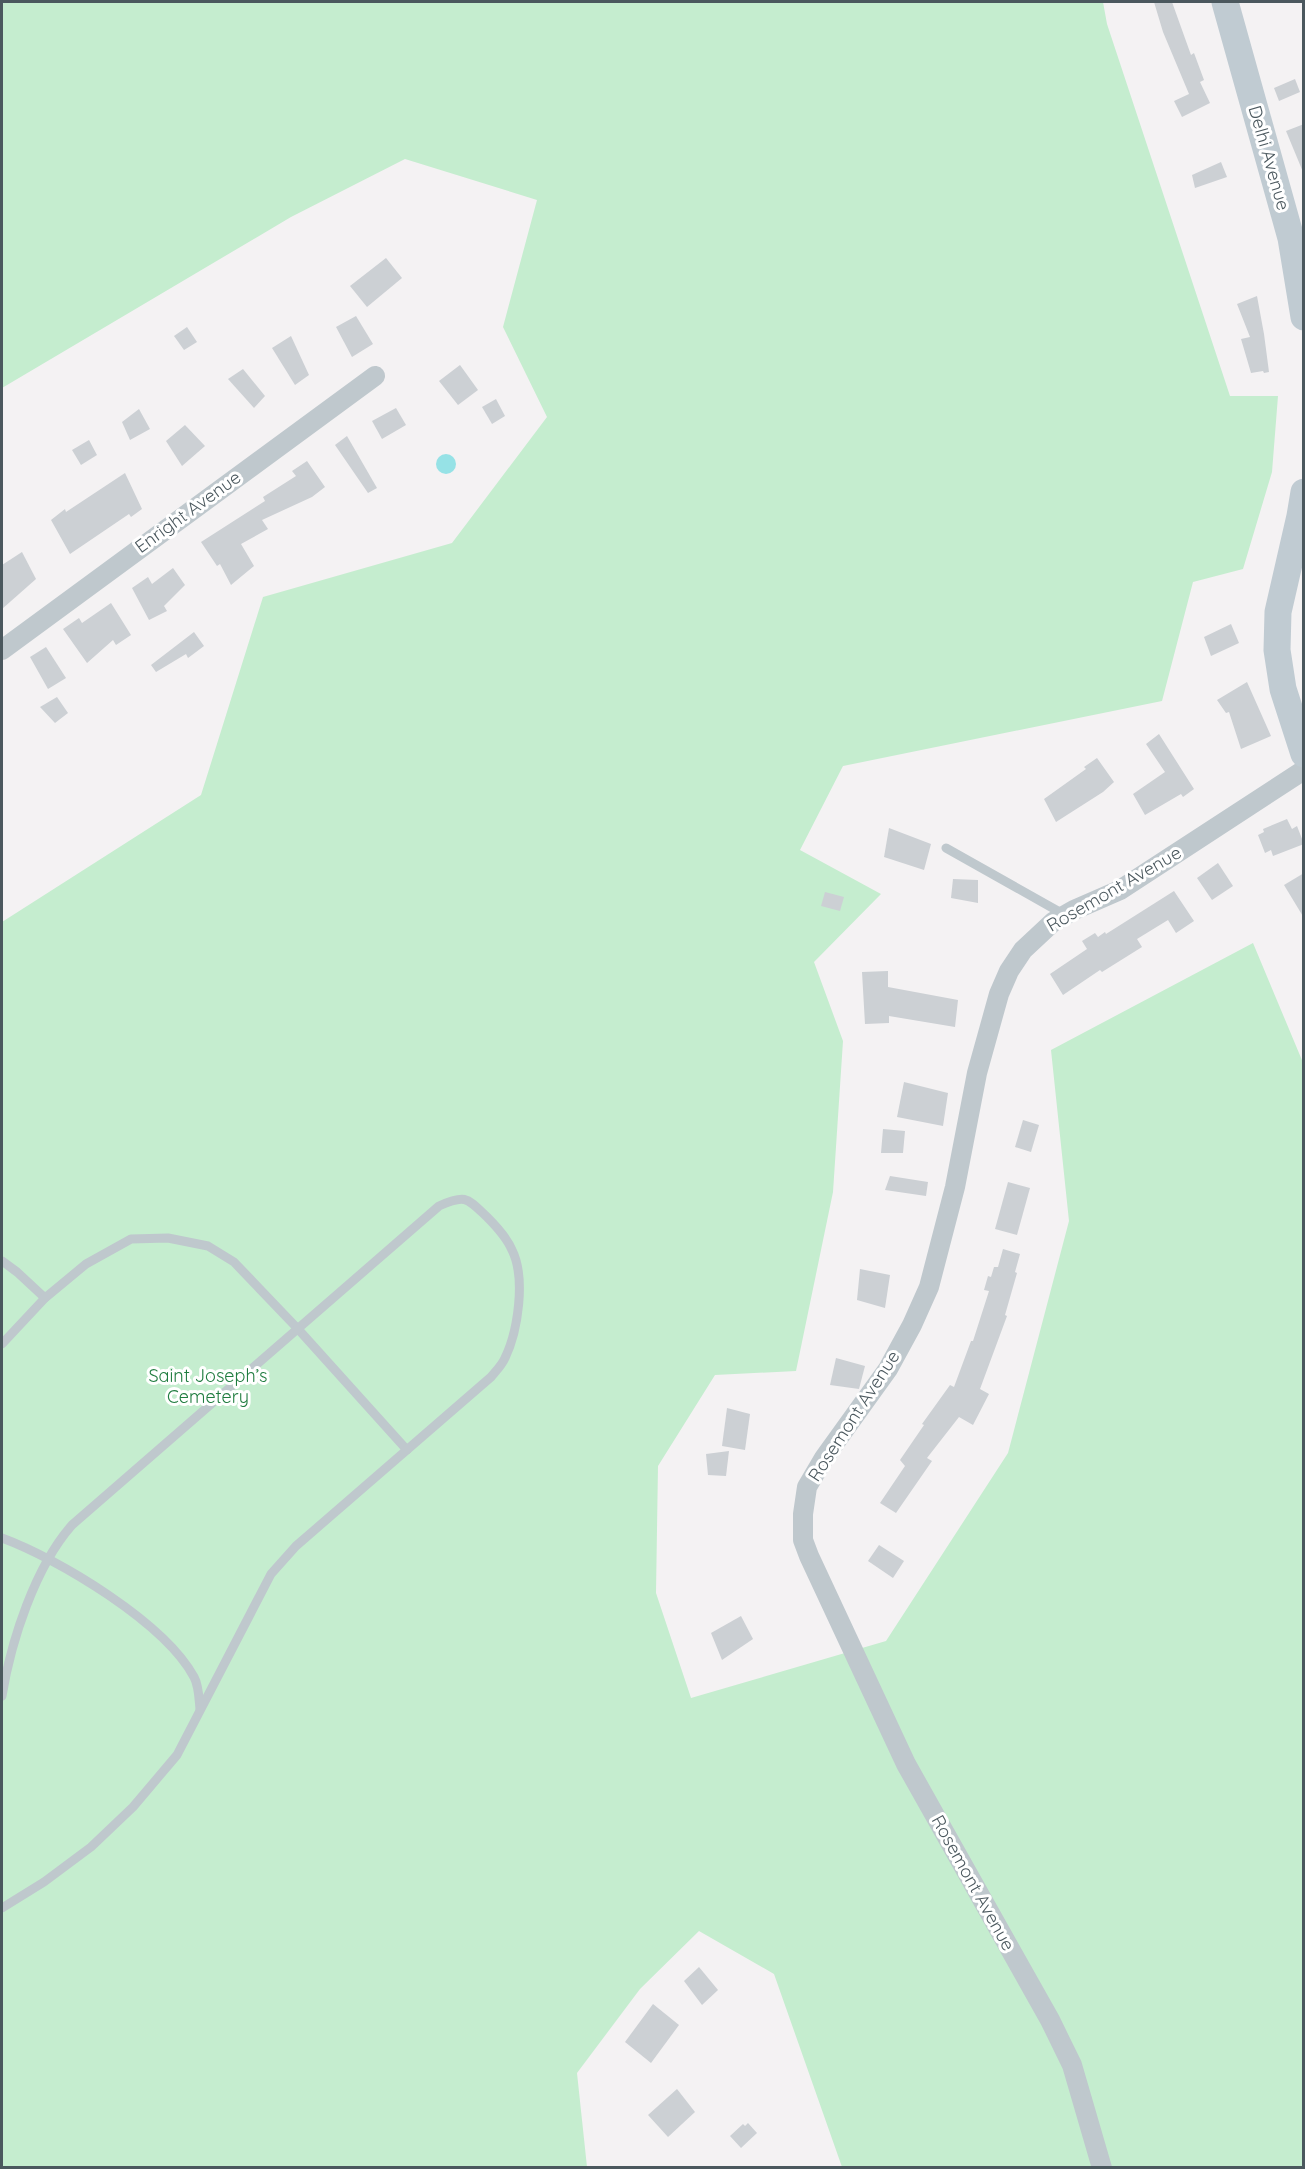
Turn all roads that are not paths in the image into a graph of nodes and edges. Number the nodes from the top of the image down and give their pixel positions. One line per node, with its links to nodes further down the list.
1 (1225, 2): 2 (street, Delhi Avenue)
2 (1304, 317)
3 (375, 376): 5 (street, Enright Avenue)
4 (1304, 492): 6 (street)
5 (2, 650)
6 (1304, 754)
7 (1304, 770): 9 (street, Rosemont Avenue)
8 (946, 848): 9 (lane)
9 (1065, 915): 20 (street, Rosemont Avenue)
10 (2, 1262): 11 (lane)
11 (45, 1298): 12 (lane); 13 (lane)
12 (298, 1329): 14 (lane); 14 (lane); 16 (lane)
13 (2, 1344)
14 (407, 1450): 18 (lane)
15 (2, 1538): 16 (lane)
16 (48, 1560): 17 (lane); 18 (lane)
17 (2, 1696)
18 (200, 1709): 19 (lane)
19 (2, 1908)
20 (1102, 2168)

